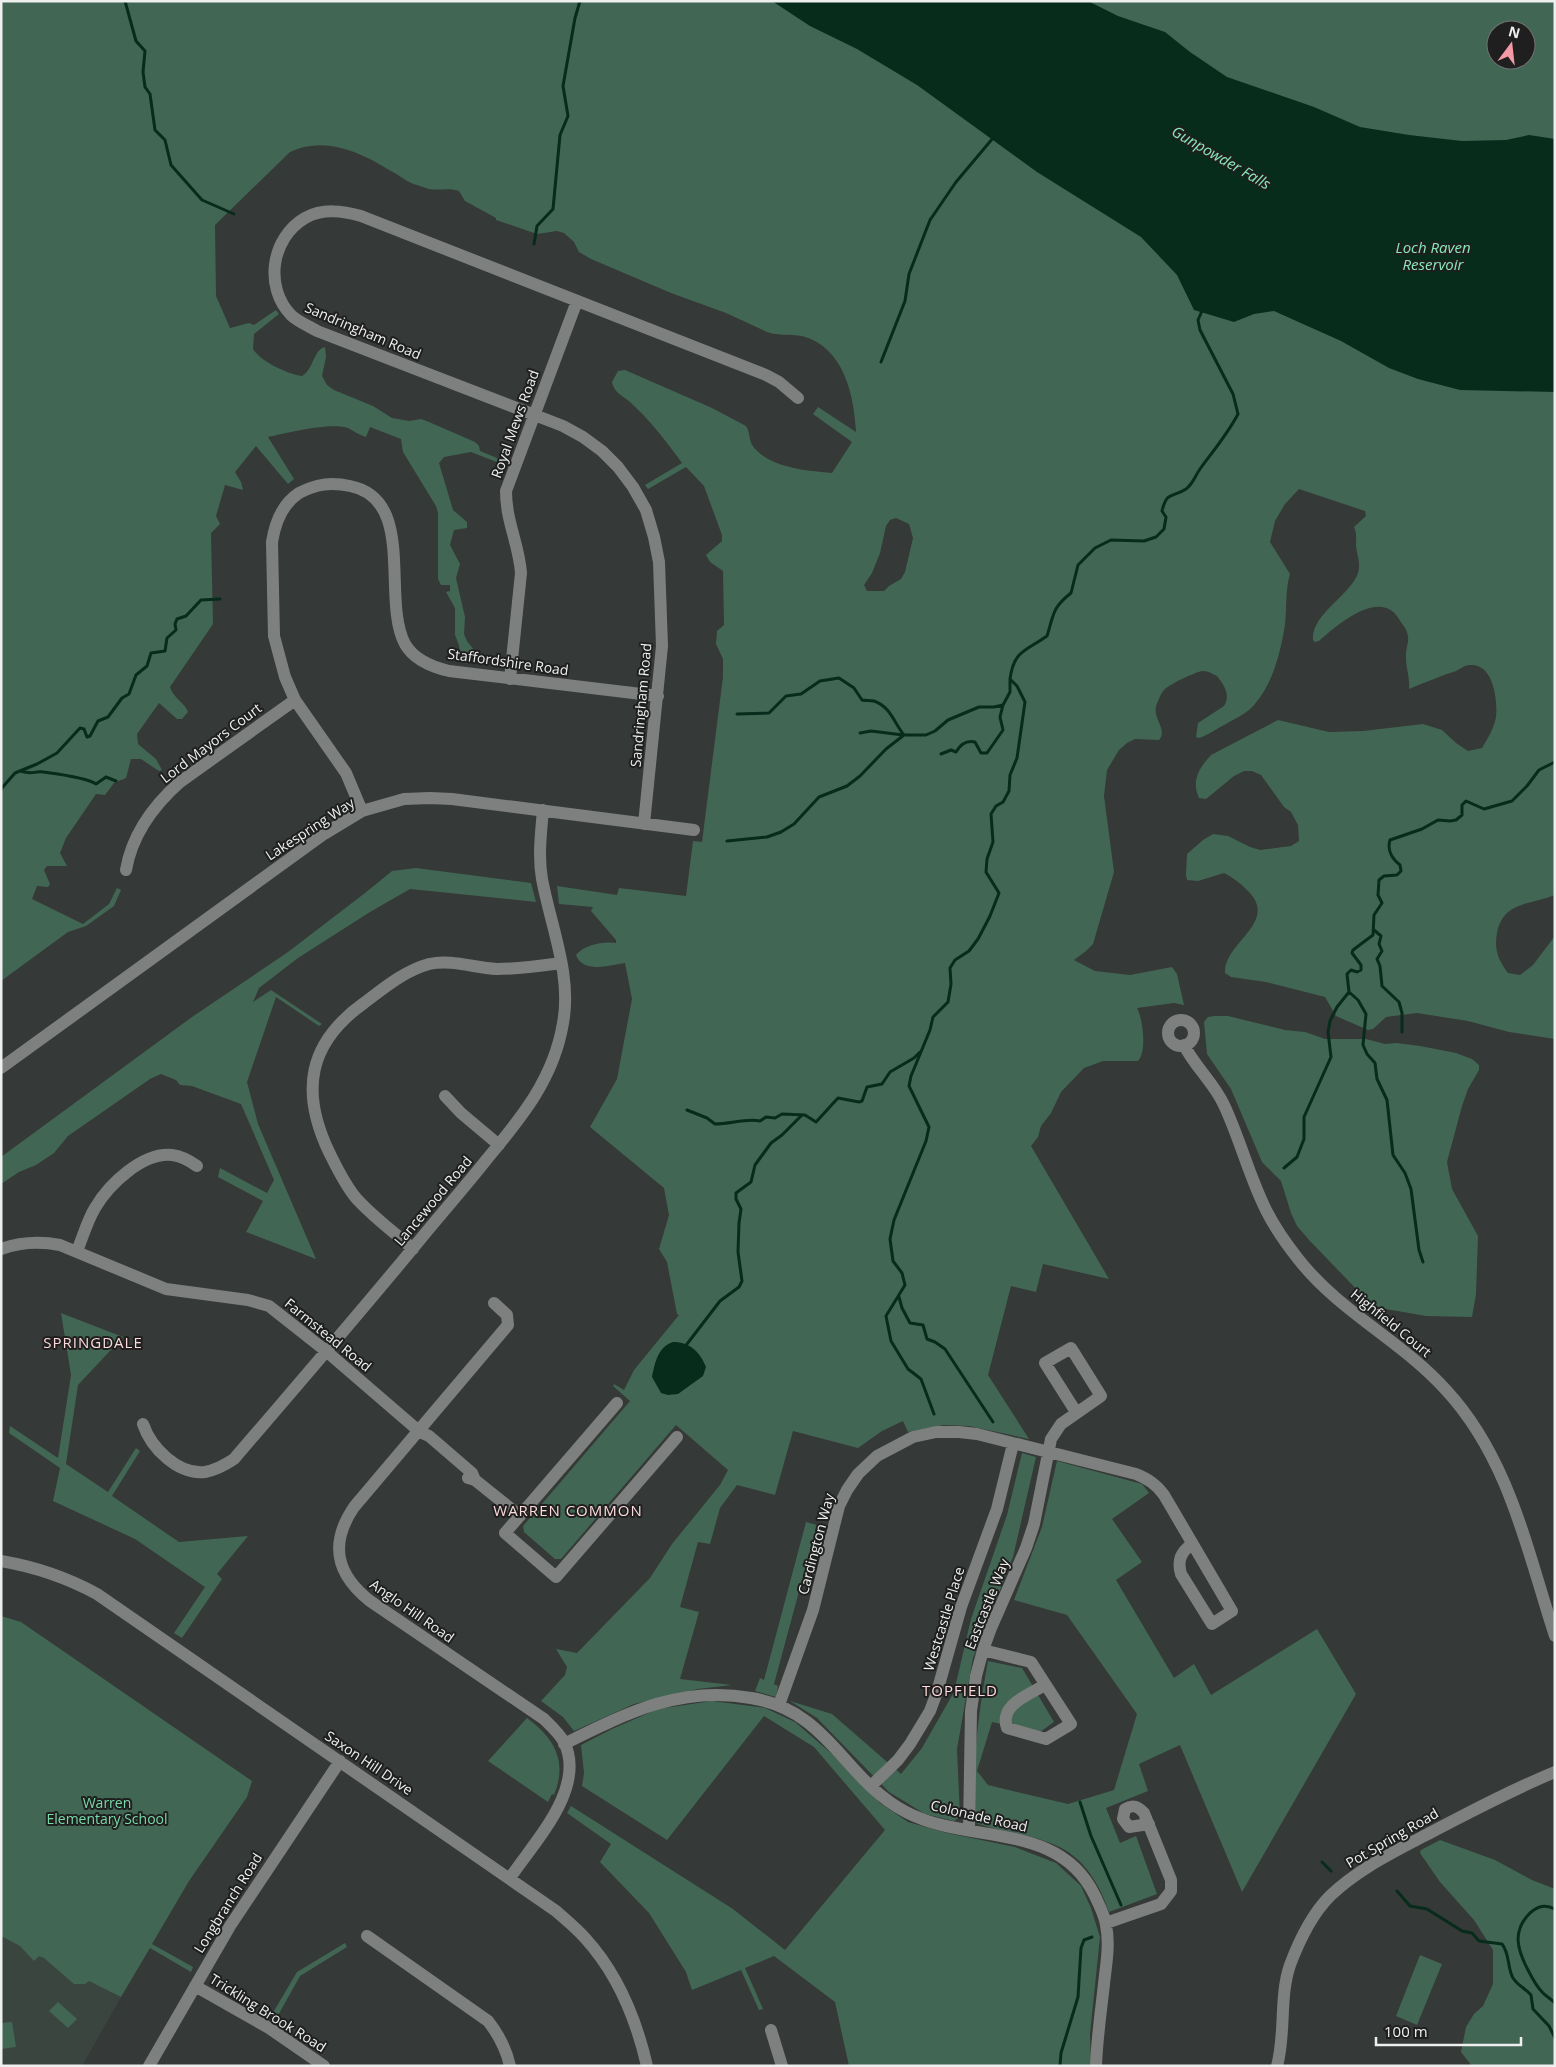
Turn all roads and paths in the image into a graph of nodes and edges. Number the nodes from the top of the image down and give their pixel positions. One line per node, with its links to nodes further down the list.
1 (577, 301): 2 (street, Sandringham Road); 3 (street, Royal Mews Road); 3 (street, Sandringham Road)
2 (798, 398)
3 (534, 415): 4 (street, Royal Mews Road); 5 (street, Sandringham Road)
4 (510, 678): 5 (street, Staffordshire Road); 6 (street, Staffordshire Road)
5 (658, 696): 9 (street, Sandringham Road)
6 (295, 700): 8 (street, Staffordshire Road); 11 (street, Lord Mayors Court)
7 (543, 810): 8 (street, Lakespring Way); 9 (street, Lakespring Way); 12 (street, Lancewood Road)
8 (362, 811): 14 (street, Lakespring Way)
9 (644, 824): 10 (street, Lakespring Way)
10 (694, 830)
11 (126, 870)
12 (561, 963): 16 (street, Lancewood Road); 19 (street)
13 (1184, 1046): 33 (street, Highfield Court)
14 (1, 1068)
15 (445, 1096): 16 (street)
16 (499, 1145): 19 (street, Lancewood Road)
17 (197, 1166): 20 (street)
18 (1, 1249): 20 (street, Farmstead Road)
19 (413, 1249): 22 (street, Lancewood Road)
20 (77, 1251): 22 (street, Farmstead Road)
21 (494, 1303): 26 (street, Anglo Hill Road)
22 (326, 1351): 25 (street, Lancewood Road); 26 (street, Farmstead Road)
23 (617, 1403): 30 (street)
24 (1076, 1412): 24 (street, Eastcastle Way); 29 (street, Eastcastle Way)
25 (143, 1424)
26 (420, 1432): 30 (street, Farmstead Road); 37 (street, Anglo Hill Road)
27 (677, 1437): 30 (street)
28 (1014, 1444): 29 (street, Cardington Way); 36 (street, Cardington Way); 40 (street, Westcastle Place)
29 (1049, 1452): 31 (street, Cardington Way); 34 (street, Eastcastle Way)
30 (520, 1516)
31 (1192, 1544): 31 (street, Cardington Way)
32 (1, 1561): 38 (street, Saxon Hill Drive)
33 (1555, 1636)
34 (984, 1650): 35 (street); 42 (street, Eastcastle Way)
35 (1045, 1685): 35 (street)
36 (779, 1705): 37 (street, Colonade Road); 40 (street, Colonade Road)
37 (564, 1744): 43 (street, Anglo Hill Road)
38 (340, 1761): 43 (street, Saxon Hill Drive); 46 (street, Longbranch Road)
39 (1555, 1772): 54 (street, Pot Spring Road)
40 (871, 1786): 42 (street, Colonade Road)
41 (1148, 1824): 44 (street)
42 (969, 1830): 44 (street, Colonade Road)
43 (510, 1878): 51 (street, Saxon Hill Drive)
44 (1106, 1923): 53 (street, Colonade Road)
45 (367, 1936): 50 (street)
46 (195, 1986): 48 (street, Longbranch Road); 49 (street, Trickling Brook Road)
47 (771, 2030): 52 (street)
48 (149, 2066)
49 (324, 2066)
50 (510, 2066)
51 (647, 2066)
52 (782, 2066)
53 (1096, 2066)
54 (1278, 2066)

